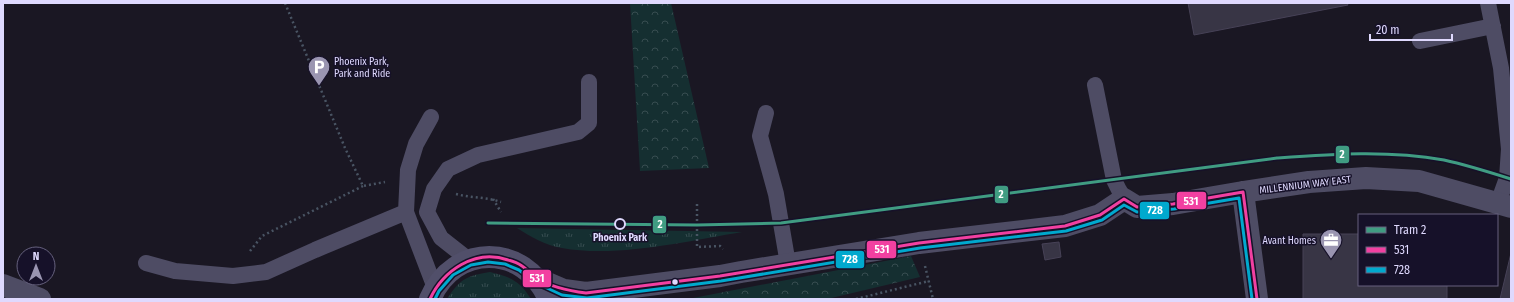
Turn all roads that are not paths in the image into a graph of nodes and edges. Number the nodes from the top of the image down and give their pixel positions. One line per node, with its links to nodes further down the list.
1 (1488, 3): 2 (lane)
2 (1493, 26): 3 (lane); 10 (lane)
3 (1420, 41)
4 (589, 82): 12 (lane)
5 (1095, 85): 9 (lane)
6 (766, 113): 14 (lane)
7 (431, 117): 11 (lane)
8 (1243, 192): 9 (street, MILLENNIUM WAY EAST); 10 (street, MILLENNIUM WAY EAST); 20 (street)
9 (1124, 199): 14 (street)
10 (1505, 205)
11 (406, 212): 13 (lane); 17 (lane)
12 (469, 260): 15 (street); 17 (street)
13 (146, 263)
14 (788, 264): 15 (street)
15 (536, 278): 19 (street)
16 (3, 285): 18 (street)
17 (432, 293)
18 (40, 299)
19 (549, 299)
20 (1257, 299)

